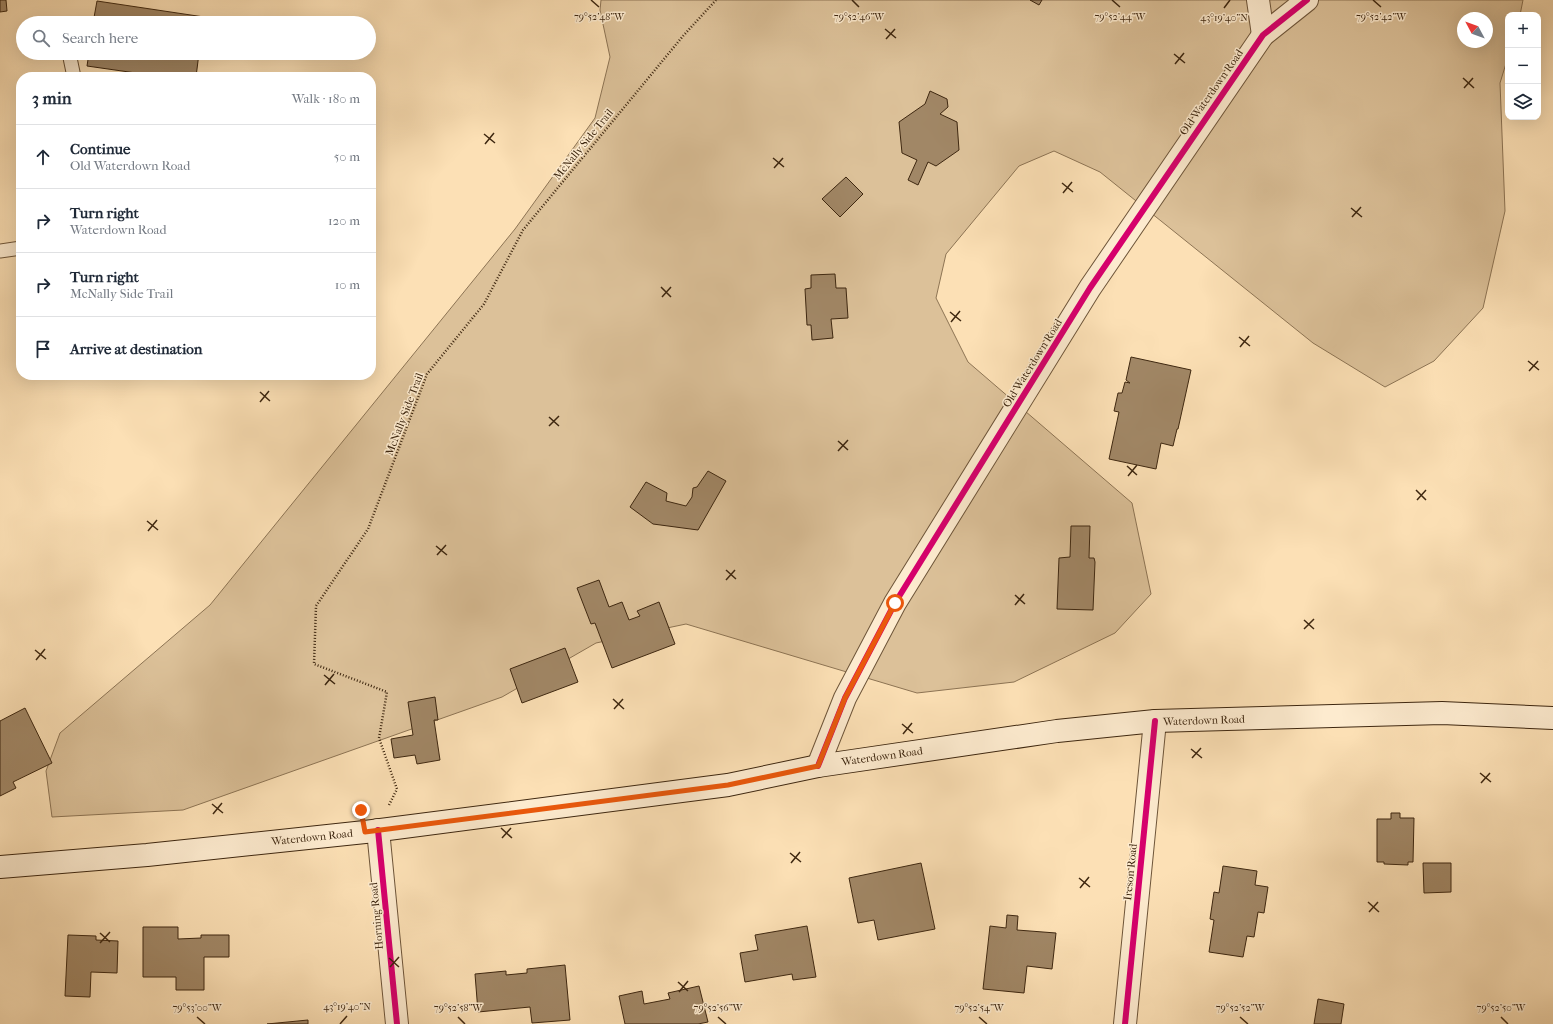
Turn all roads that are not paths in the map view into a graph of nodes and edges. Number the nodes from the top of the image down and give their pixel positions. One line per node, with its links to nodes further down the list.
1 (1258, 0): 3 (main road)
2 (1307, 0): 3 (main road, Old Waterdown Road)
3 (1264, 35): 10 (main road, Old Waterdown Road)
4 (70, 60): 5 (lane)
5 (73, 72)
6 (16, 249): 7 (lane)
7 (0, 251)
8 (1553, 718): 9 (main road, Waterdown Road)
9 (1155, 721): 10 (main road, Waterdown Road); 14 (main road, Ireson Road)
10 (818, 766): 11 (main road, Waterdown Road)
11 (378, 830): 12 (main road, Waterdown Road); 13 (main road, Horning Road)
12 (0, 867)
13 (397, 1024)
14 (1125, 1024)

